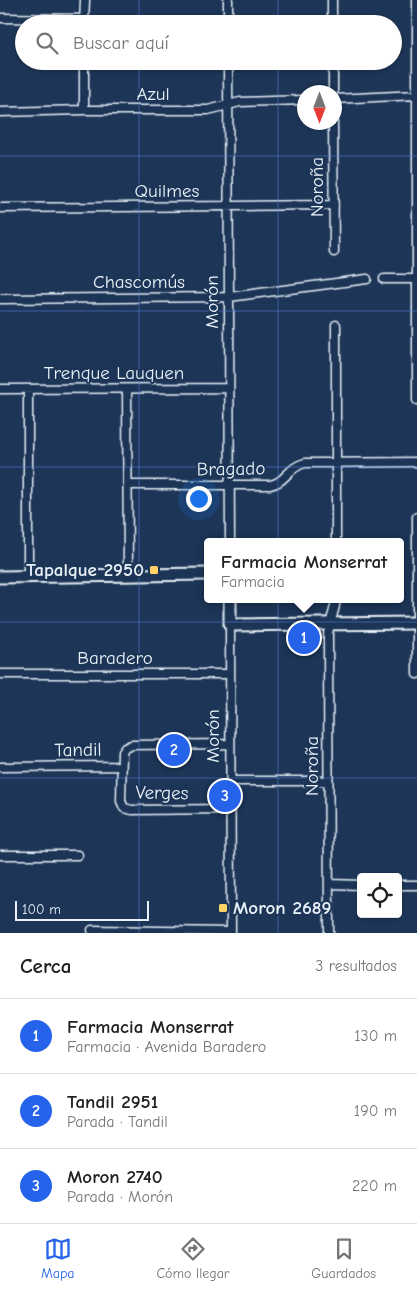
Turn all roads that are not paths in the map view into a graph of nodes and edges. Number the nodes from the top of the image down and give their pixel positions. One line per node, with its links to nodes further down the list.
1 (85, 0): 5 (street)
2 (228, 0): 6 (street)
3 (332, 0): 7 (street)
4 (417, 0): 14 (street)
5 (84, 15)
6 (228, 15)
7 (332, 15)
8 (0, 18): 9 (street)
9 (15, 19)
10 (84, 70): 18 (street)
11 (228, 70): 17 (street, Morón)
12 (333, 70): 13 (street)
13 (333, 85)
14 (417, 96): 15 (street); 27 (street)
15 (342, 99)
16 (297, 100): 17 (street, Azul)
17 (228, 104): 18 (street, Azul); 22 (street, Morón)
18 (84, 110): 19 (street, Azul)
19 (0, 112)
20 (333, 130): 21 (street, Noroña)
21 (334, 205): 22 (street, Quilmes); 24 (street, Noroña)
22 (228, 207): 23 (street, Quilmes); 28 (street, Morón)
23 (0, 208)
24 (334, 252)
25 (367, 279): 28 (street, Chascomús)
26 (384, 279): 27 (street)
27 (417, 279): 35 (street)
28 (229, 297): 29 (street, Chascomús); 31 (street, Morón)
29 (0, 299)
30 (336, 325): 36 (street)
31 (229, 388): 33 (street, Trenque Lauquen); 39 (street, Morón)
32 (28, 389): 33 (street, Trenque Lauquen); 34 (street, Trenque Lauquen); 46 (street)
33 (127, 389): 38 (street)
34 (0, 390)
35 (417, 400)
36 (336, 462): 37 (street, Bragado); 39 (street, Bragado); 42 (street)
37 (417, 462)
38 (128, 485): 39 (street, Bragado); 44 (street)
39 (230, 486): 41 (street, Morón)
40 (417, 516): 49 (street)
41 (230, 538)
42 (336, 538)
43 (204, 574): 44 (main road)
44 (128, 575): 46 (main road)
45 (0, 576): 46 (main road)
46 (28, 576)
47 (230, 603): 51 (main road, Morón)
48 (336, 603): 50 (street, Noroña)
49 (417, 623): 50 (main road); 54 (street)
50 (329, 624): 51 (main road); 59 (street, Noroña)
51 (230, 625): 53 (street, Morón)
52 (0, 674): 53 (street, Baradero)
53 (230, 674): 55 (street, Morón)
54 (417, 674)
55 (230, 744): 56 (street, Tandil); 58 (street, Morón)
56 (121, 766): 57 (street, Tandil); 60 (street, Verges)
57 (0, 767)
58 (230, 781): 59 (street); 60 (street, Morón)
59 (328, 781): 63 (street, Noroña)
60 (230, 809): 68 (street, Morón)
61 (0, 855): 62 (street)
62 (78, 855)
63 (329, 884): 64 (street); 69 (street, Noroña)
64 (357, 884)
65 (402, 885): 66 (street)
66 (417, 885)
67 (92, 930): 68 (street)
68 (231, 932)
69 (329, 933)

